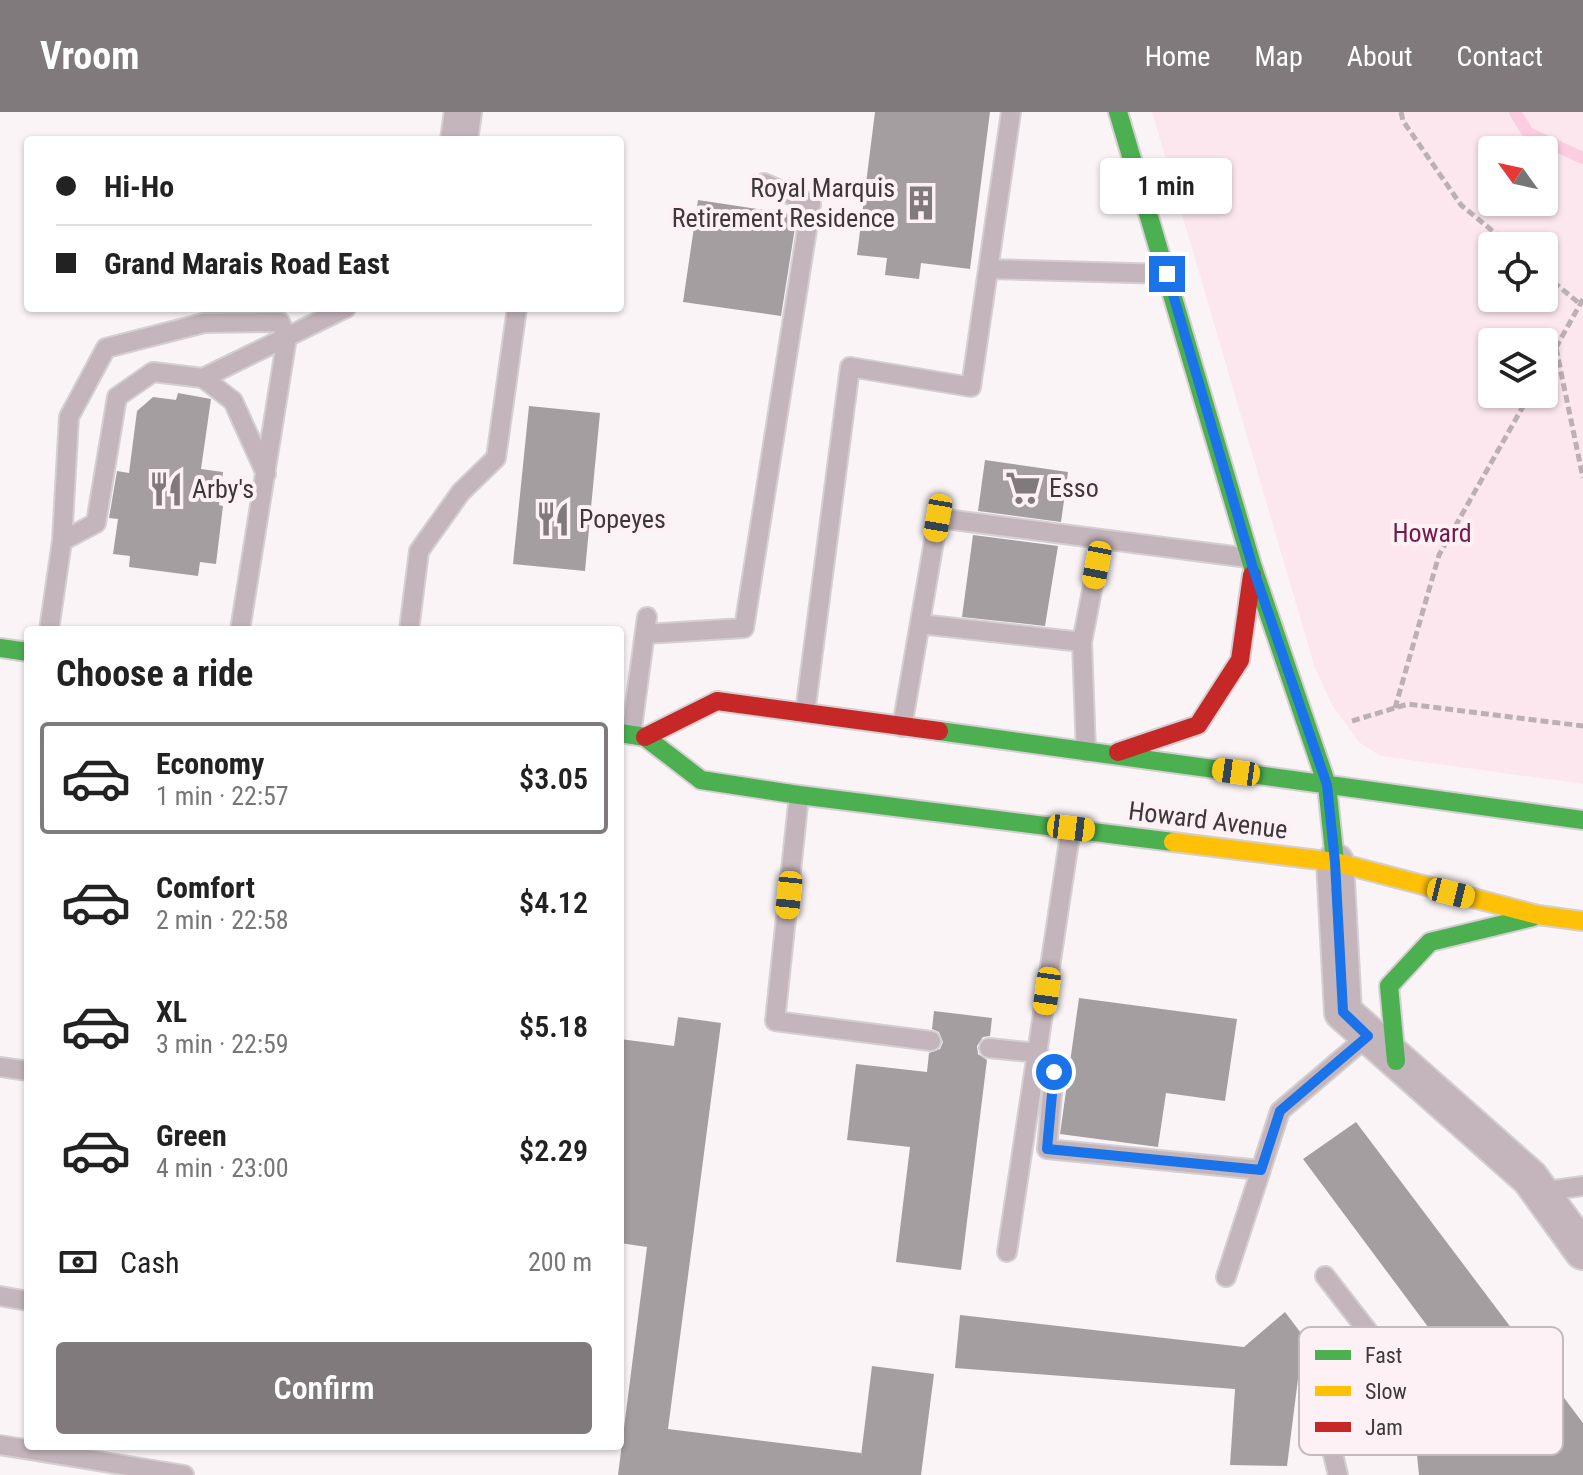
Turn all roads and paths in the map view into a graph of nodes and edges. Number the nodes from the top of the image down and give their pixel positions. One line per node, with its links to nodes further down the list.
1 (1011, 112): 6 (lane)
2 (1118, 112): 7 (main road)
3 (1401, 112): 5 (path)
4 (764, 183): 34 (lane)
5 (1494, 232)
6 (988, 269): 7 (lane); 30 (lane)
7 (1167, 274): 21 (main road)
8 (1558, 284): 9 (path)
9 (1582, 302): 13 (path)
10 (338, 312): 12 (lane)
11 (516, 312): 25 (lane)
12 (287, 337): 15 (lane); 17 (lane); 20 (lane)
13 (1558, 344)
14 (1558, 358): 18 (path)
15 (203, 378): 17 (lane); 20 (lane)
16 (1522, 408): 29 (path)
17 (266, 474): 24 (lane)
18 (1583, 478)
19 (1102, 539): 21 (lane); 22 (lane); 26 (lane)
20 (62, 541): 23 (lane)
21 (1252, 563): 36 (main road); 37 (main road)
22 (920, 624): 26 (lane); 33 (lane)
23 (50, 626)
24 (241, 626)
25 (410, 626)
26 (1082, 642): 35 (lane)
27 (0, 648): 28 (main road)
28 (24, 651)
29 (1395, 708): 31 (path); 32 (path)
30 (805, 713): 33 (main road, Howard Avenue); 34 (main road, Howard Avenue)
31 (1350, 721)
32 (1583, 726)
33 (902, 727): 35 (main road, Howard Avenue)
34 (632, 735): 38 (main road, Howard Avenue)
35 (1086, 752): 36 (main road, Howard Avenue)
36 (1110, 755): 37 (main road, Howard Avenue)
37 (1327, 785): 39 (main road, Howard Avenue); 41 (main road)
38 (799, 795): 40 (main road, Howard Avenue); 45 (lane)
39 (1583, 820)
40 (1071, 828): 41 (main road, Howard Avenue); 47 (lane)
41 (1335, 862): 42 (main road, Howard Avenue); 44 (street)
42 (1538, 915): 43 (main road, Howard Avenue); 48 (main road)
43 (1583, 921)
44 (1368, 1036): 48 (street); 51 (lane)
45 (931, 1041)
46 (989, 1048): 47 (lane)
47 (1038, 1053): 51 (lane); 55 (lane)
48 (1396, 1061): 53 (street)
49 (0, 1067): 50 (lane)
50 (24, 1070)
51 (1261, 1170): 57 (lane)
52 (1583, 1186): 53 (lane)
53 (1540, 1192): 54 (street)
54 (1583, 1251)
55 (1007, 1252)
56 (1325, 1276): 60 (lane)
57 (1226, 1277)
58 (0, 1296): 59 (lane)
59 (24, 1300)
60 (1365, 1327)
61 (0, 1445): 62 (lane)
62 (24, 1447)
63 (57, 1450): 64 (lane)
64 (80, 1452): 66 (lane)
65 (1333, 1455): 67 (lane)
66 (184, 1475)
67 (1338, 1475)

